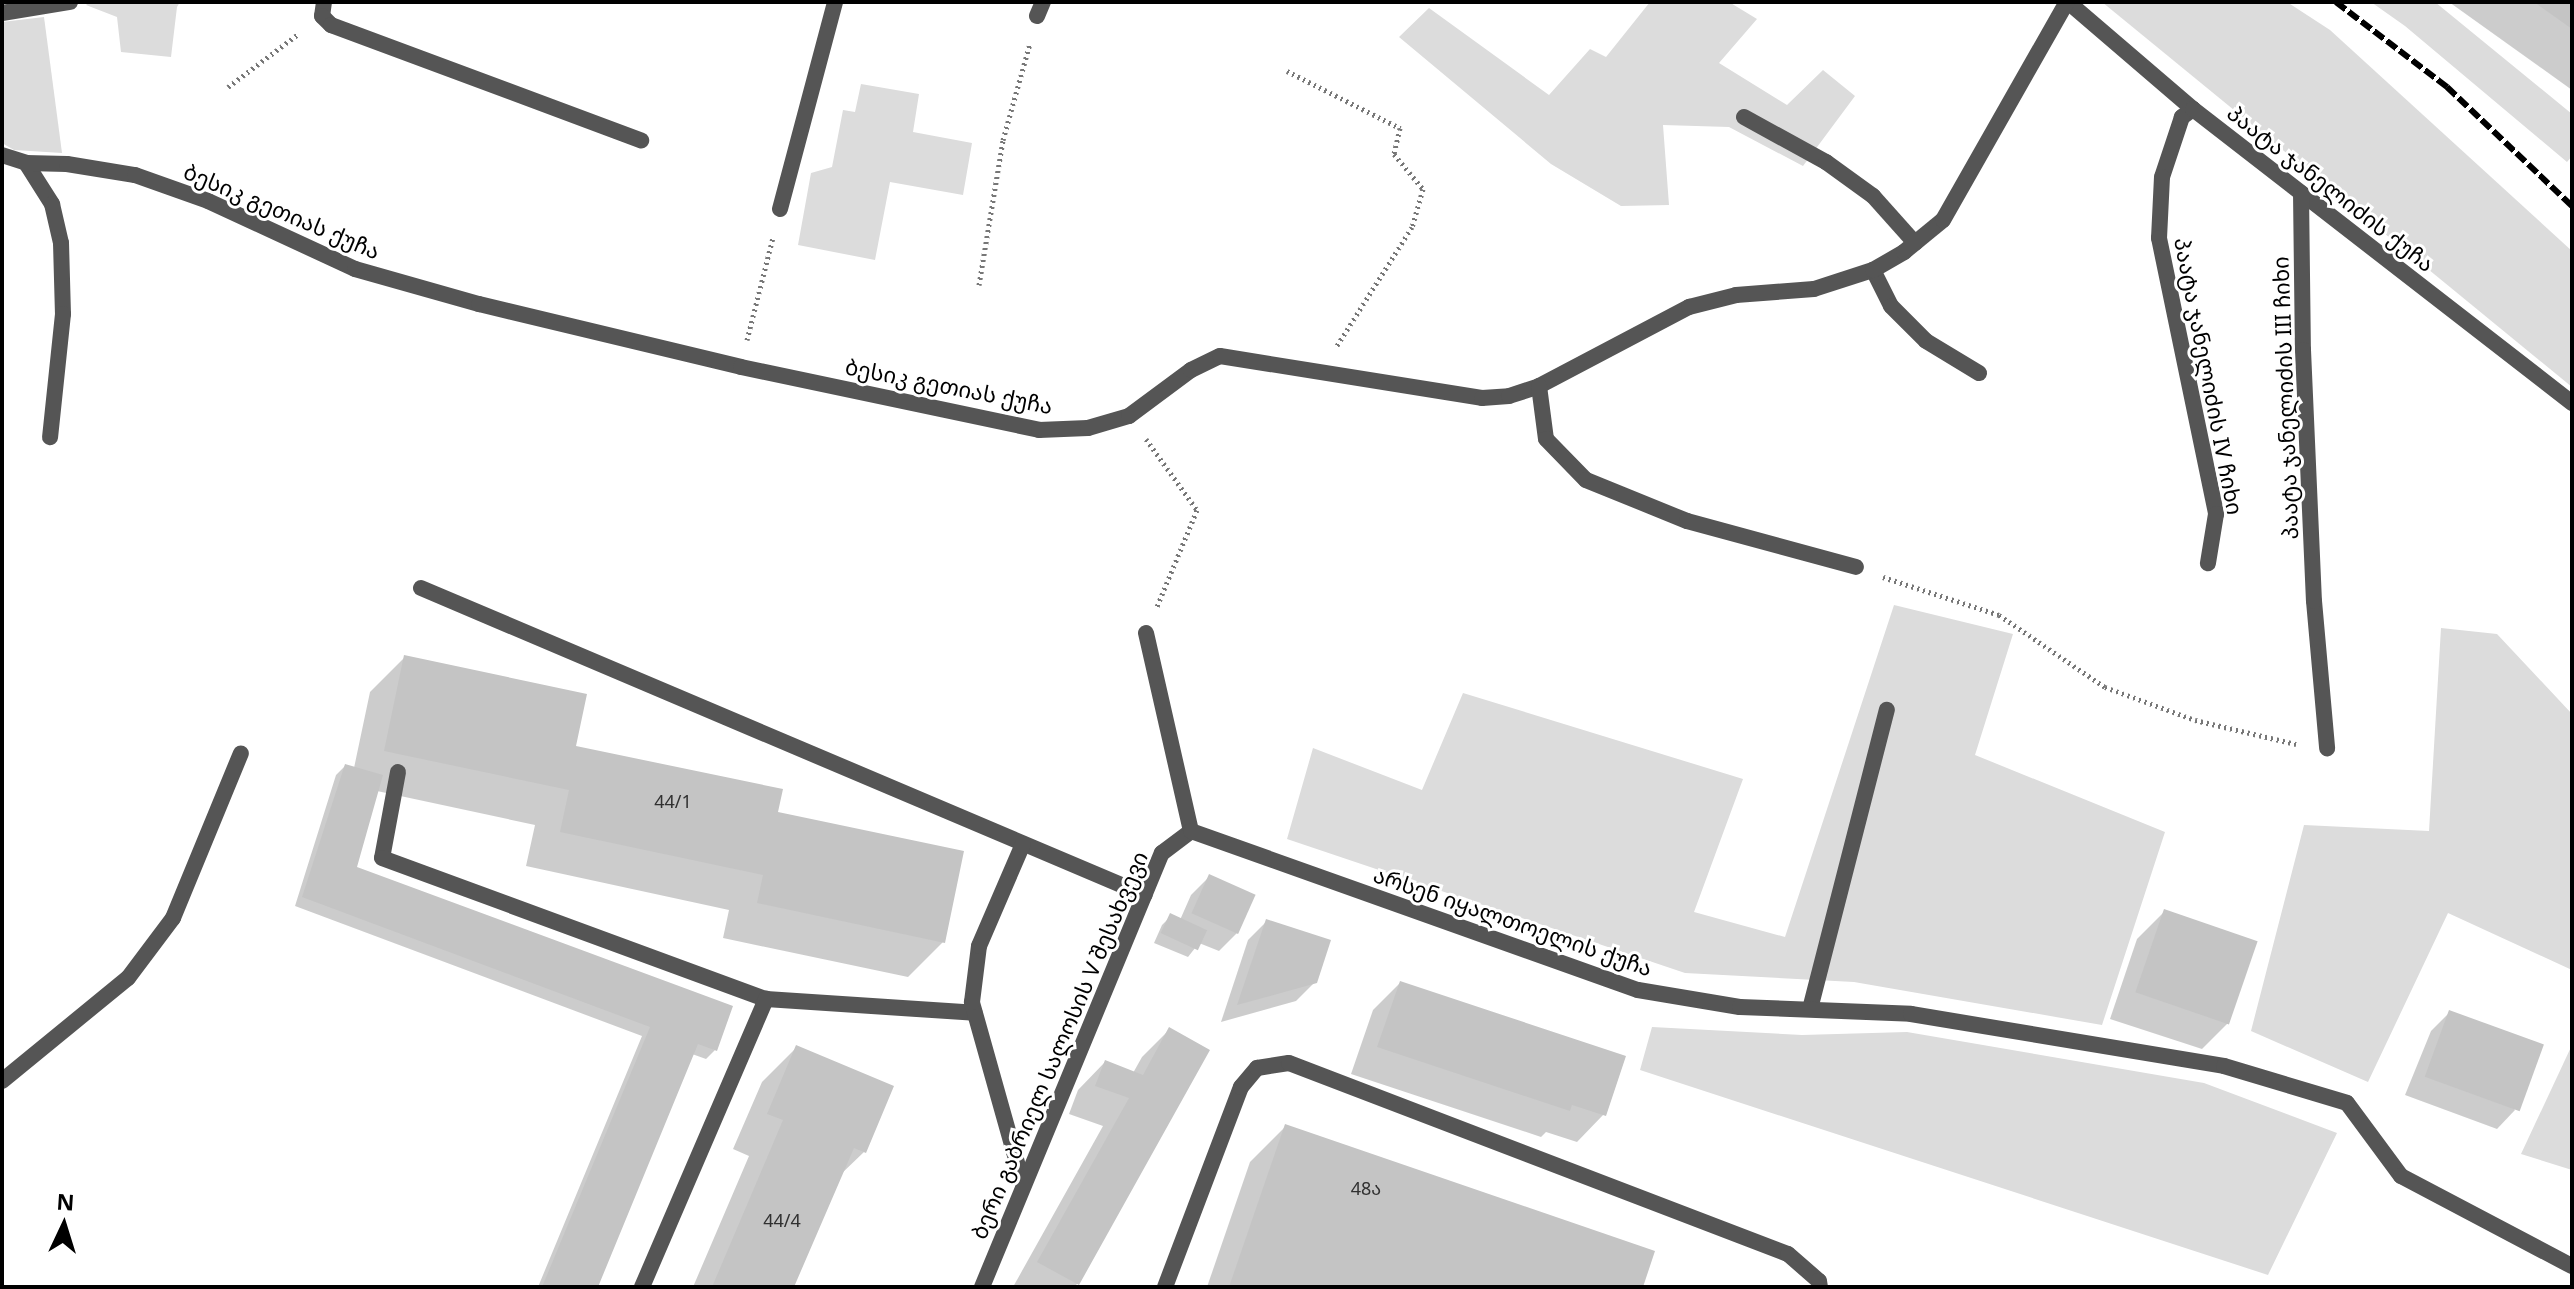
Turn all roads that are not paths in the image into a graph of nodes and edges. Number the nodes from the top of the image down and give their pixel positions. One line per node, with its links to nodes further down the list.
1 (70, 2): 5 (street)
2 (835, 2): 12 (street)
3 (2067, 2): 6 (street, პაატა ჯანელიძის ქუჩა); 13 (street, ბესიკ გეთიას ქუჩა)
4 (323, 9): 8 (street)
5 (2, 13)
6 (2193, 109): 11 (street, პაატა ჯანელიძის ქუჩა); 19 (street, პაატა ჯანელიძის IV ჩიხი)
7 (1744, 117): 13 (street)
8 (641, 140)
9 (2, 155): 10 (street, ბესიკ გეთიას ქუჩა)
10 (26, 163): 16 (street, ბესიკ გეთიას ქუჩა); 18 (street)
11 (2301, 193): 17 (street, პაატა ჯანელიძის ქუჩა); 24 (street, პაატა ჯანელიძის III ჩიხი)
12 (780, 209)
13 (1915, 243): 14 (street, ბესიკ გეთიას ქუჩა)
14 (1873, 270): 15 (street); 16 (street, ბესიკ გეთიას ქუჩა)
15 (1979, 373)
16 (1539, 386): 20 (street)
17 (2572, 403)
18 (50, 437)
19 (2208, 563)
20 (1856, 567)
21 (421, 588): 28 (street)
22 (1146, 633): 27 (street)
23 (1887, 710): 31 (street)
24 (2327, 748)
25 (241, 753): 33 (street)
26 (398, 772): 30 (street)
27 (1191, 831): 29 (street, ბერი გაბრიელ სალოსის V შესახვევი); 31 (street, არსენ იყალთოელის ქუჩა)
28 (1023, 844): 29 (street); 32 (street)
29 (1145, 895): 34 (street, ბერი გაბრიელ სალოსის V შესახვევი)
30 (766, 999): 32 (street); 36 (street)
31 (1810, 1009): 35 (street, არსენ იყალთოელის ქუჩა)
32 (975, 1013): 34 (street)
33 (2, 1081)
34 (1023, 1184): 37 (street, ბერი გაბრიელ სალოსის V შესახვევი)
35 (2572, 1266)
36 (642, 1287)
37 (982, 1287)
38 (1165, 1287): 39 (street)
39 (1820, 1287)

